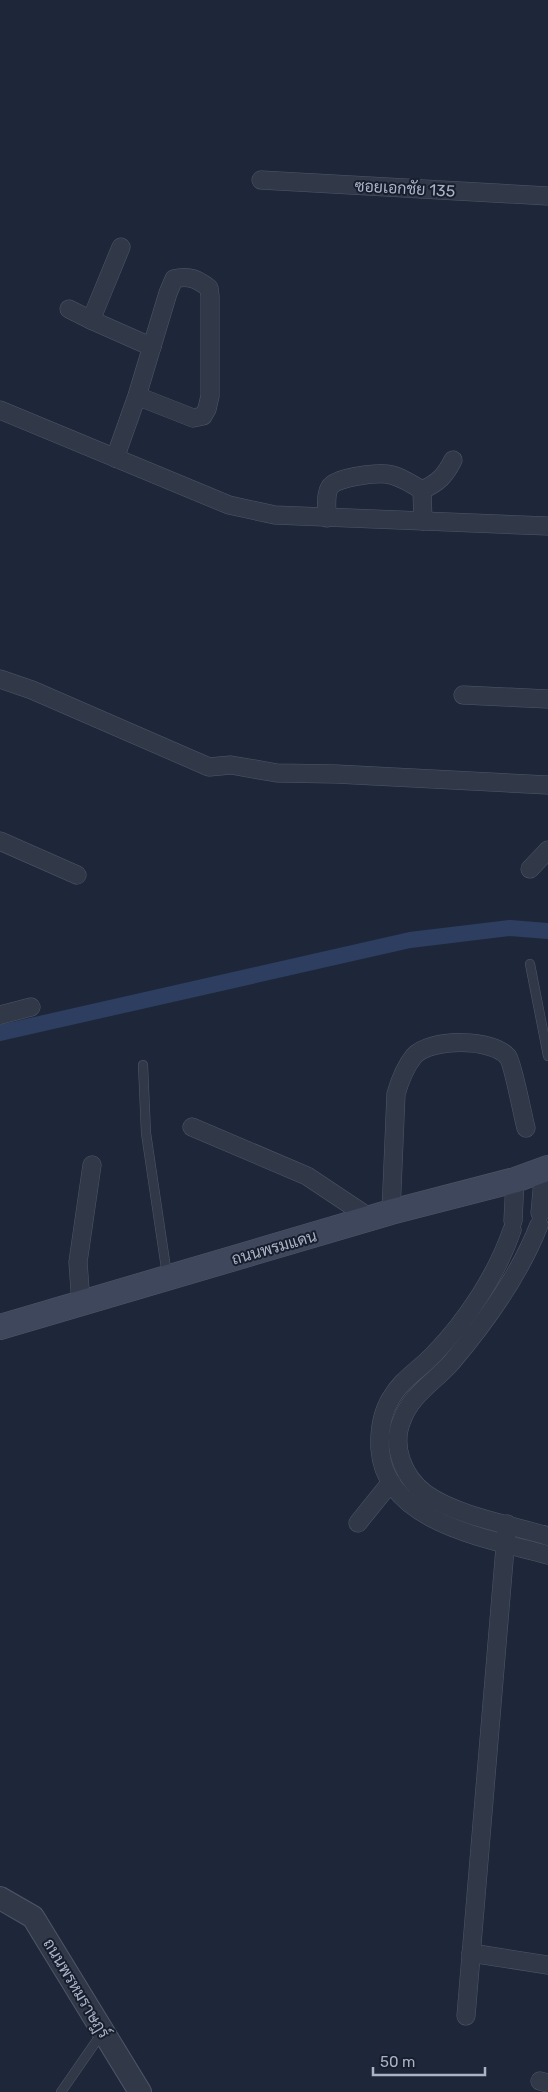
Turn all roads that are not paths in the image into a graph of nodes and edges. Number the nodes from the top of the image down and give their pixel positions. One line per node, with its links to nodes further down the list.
1 (261, 180): 2 (street, ซอยเอกชัย 135)
2 (548, 196)
3 (121, 247): 5 (street)
4 (69, 309): 5 (street)
5 (91, 320): 6 (street)
6 (152, 347): 7 (street); 7 (street)
7 (138, 396): 9 (street)
8 (0, 410): 9 (street)
9 (115, 458): 12 (street)
10 (453, 460): 11 (street)
11 (422, 490): 12 (street); 13 (street)
12 (327, 518): 13 (street)
13 (424, 521): 14 (street)
14 (548, 526)
15 (0, 679): 18 (street)
16 (463, 695): 17 (street)
17 (548, 699)
18 (548, 785)
19 (0, 841): 22 (street)
20 (548, 850): 21 (street)
21 (530, 868)
22 (77, 875)
23 (530, 964): 26 (lane)
24 (31, 1007): 25 (street)
25 (0, 1016)
26 (548, 1056)
27 (143, 1065): 36 (lane)
28 (192, 1127): 33 (street)
29 (526, 1128): 33 (street)
30 (92, 1165): 37 (street)
31 (546, 1169): 32 (main road, ถนนพรมแดน); 34 (street)
32 (515, 1180): 33 (main road, ถนนพรมแดน); 35 (street)
33 (380, 1215): 36 (main road, ถนนพรมแดน)
34 (538, 1224): 35 (street); 40 (street)
35 (512, 1228): 39 (street)
36 (167, 1278): 37 (main road, ถนนพรมแดน)
37 (81, 1304): 38 (main road, ถนนพรมแดน)
38 (1, 1325)
39 (438, 1349): 40 (street); 41 (street)
40 (454, 1360): 43 (street)
41 (391, 1482): 42 (street); 45 (street)
42 (358, 1523)
43 (507, 1524): 44 (street); 45 (street)
44 (548, 1536)
45 (504, 1543): 46 (street); 48 (street)
46 (548, 1555)
47 (0, 1898): 51 (street, ถนนพรหมราษฎร์)
48 (471, 1953): 49 (street); 50 (street)
49 (548, 1965)
50 (466, 2016)
51 (103, 2031): 52 (lane); 53 (street, ถนนพรหมราษฎร์)
52 (61, 2092)
53 (140, 2092)

